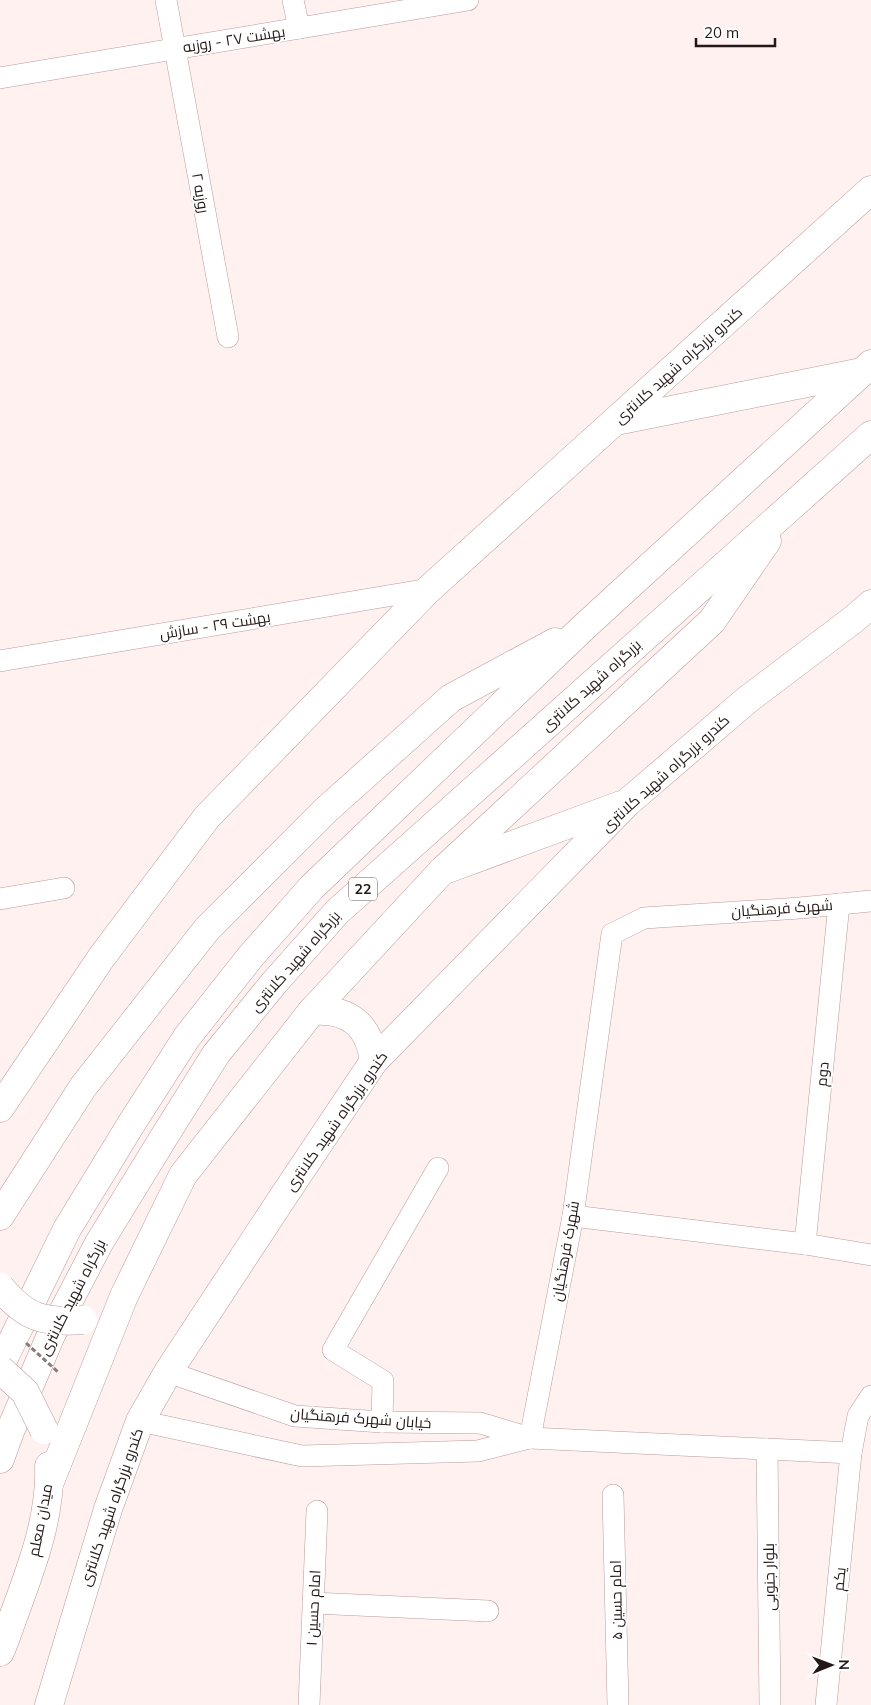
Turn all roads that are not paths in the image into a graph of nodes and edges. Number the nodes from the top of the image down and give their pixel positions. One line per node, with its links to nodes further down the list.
1 (166, 0): 5 (street, ۲ روزبه)
2 (293, 0): 4 (street)
3 (468, 0): 4 (street, بهشت ۲۷ - روزبه)
4 (298, 28): 5 (street, بهشت ۲۷ - روزبه)
5 (175, 49): 6 (street, بهشت ۲۷ - روزبه); 8 (street, ۲ روزبه)
6 (0, 78)
7 (871, 190): 10 (main road, کندرو بزرگراه شهید کلانتری)
8 (228, 337)
9 (866, 368): 10 (main road); 15 (main road, 22)
10 (615, 421): 13 (main road, کندرو بزرگراه شهید کلانتری)
11 (871, 435): 12 (main road, بزرگراه شهید کلانتری / 22)
12 (791, 507): 18 (main road, بزرگراه شهید کلانتری); 41 (main road, بزرگراه شهید کلانتری / 22)
13 (429, 589): 16 (street, بهشت ۲۹ - سازش); 25 (main road, کندرو بزرگراه شهید کلانتری)
14 (871, 604): 17 (main road, کندرو بزرگراه شهید کلانتری)
15 (585, 626): 27 (main road, 22); 33 (main road, 22)
16 (0, 661)
17 (628, 802): 18 (main road); 24 (main road, کندرو بزرگراه شهید کلانتری)
18 (442, 871): 23 (main road, بزرگراه شهید کلانتری)
19 (64, 888): 20 (street)
20 (0, 899)
21 (871, 901): 22 (street, شهرک فرهنگیان)
22 (840, 904): 28 (street, شهرک فرهنگیان); 29 (street, دوم)
23 (312, 1011): 24 (main road); 32 (main road, بزرگراه شهید کلانتری)
24 (374, 1061): 34 (main road, کندرو بزرگراه شهید کلانتری)
25 (0, 1108)
26 (438, 1168): 37 (street)
27 (0, 1216)
28 (573, 1216): 29 (street); 38 (street, شهرک فرهنگیان)
29 (805, 1244): 30 (street)
30 (871, 1254)
31 (0, 1287): 32 (main road, bridge)
32 (124, 1296): 42 (main road, بزرگراه شهید کلانتری)
33 (0, 1368): 42 (main road, میدان معلم, bridge)
34 (168, 1372): 36 (main road, کندرو بزرگراه شهید کلانتری); 37 (street, خیابان شهرک فرهنگیان)
35 (871, 1396): 40 (street, یکم)
36 (140, 1421): 38 (street); 48 (main road, کندرو بزرگراه شهید کلانتری)
37 (382, 1422): 38 (street, خیابان شهرک فرهنگیان)
38 (530, 1438): 39 (street)
39 (767, 1449): 40 (street); 51 (street, بلوار جنوبی)
40 (851, 1453): 52 (street, یکم)
41 (0, 1459)
42 (49, 1484): 47 (main road, میدان معلم)
43 (613, 1495): 50 (street, امام حسین ۵)
44 (318, 1511): 45 (street, امام حسین ۱)
45 (313, 1603): 46 (street); 49 (street, امام حسین ۱)
46 (488, 1611)
47 (0, 1652)
48 (49, 1705)
49 (309, 1705)
50 (618, 1705)
51 (770, 1705)
52 (826, 1705)

